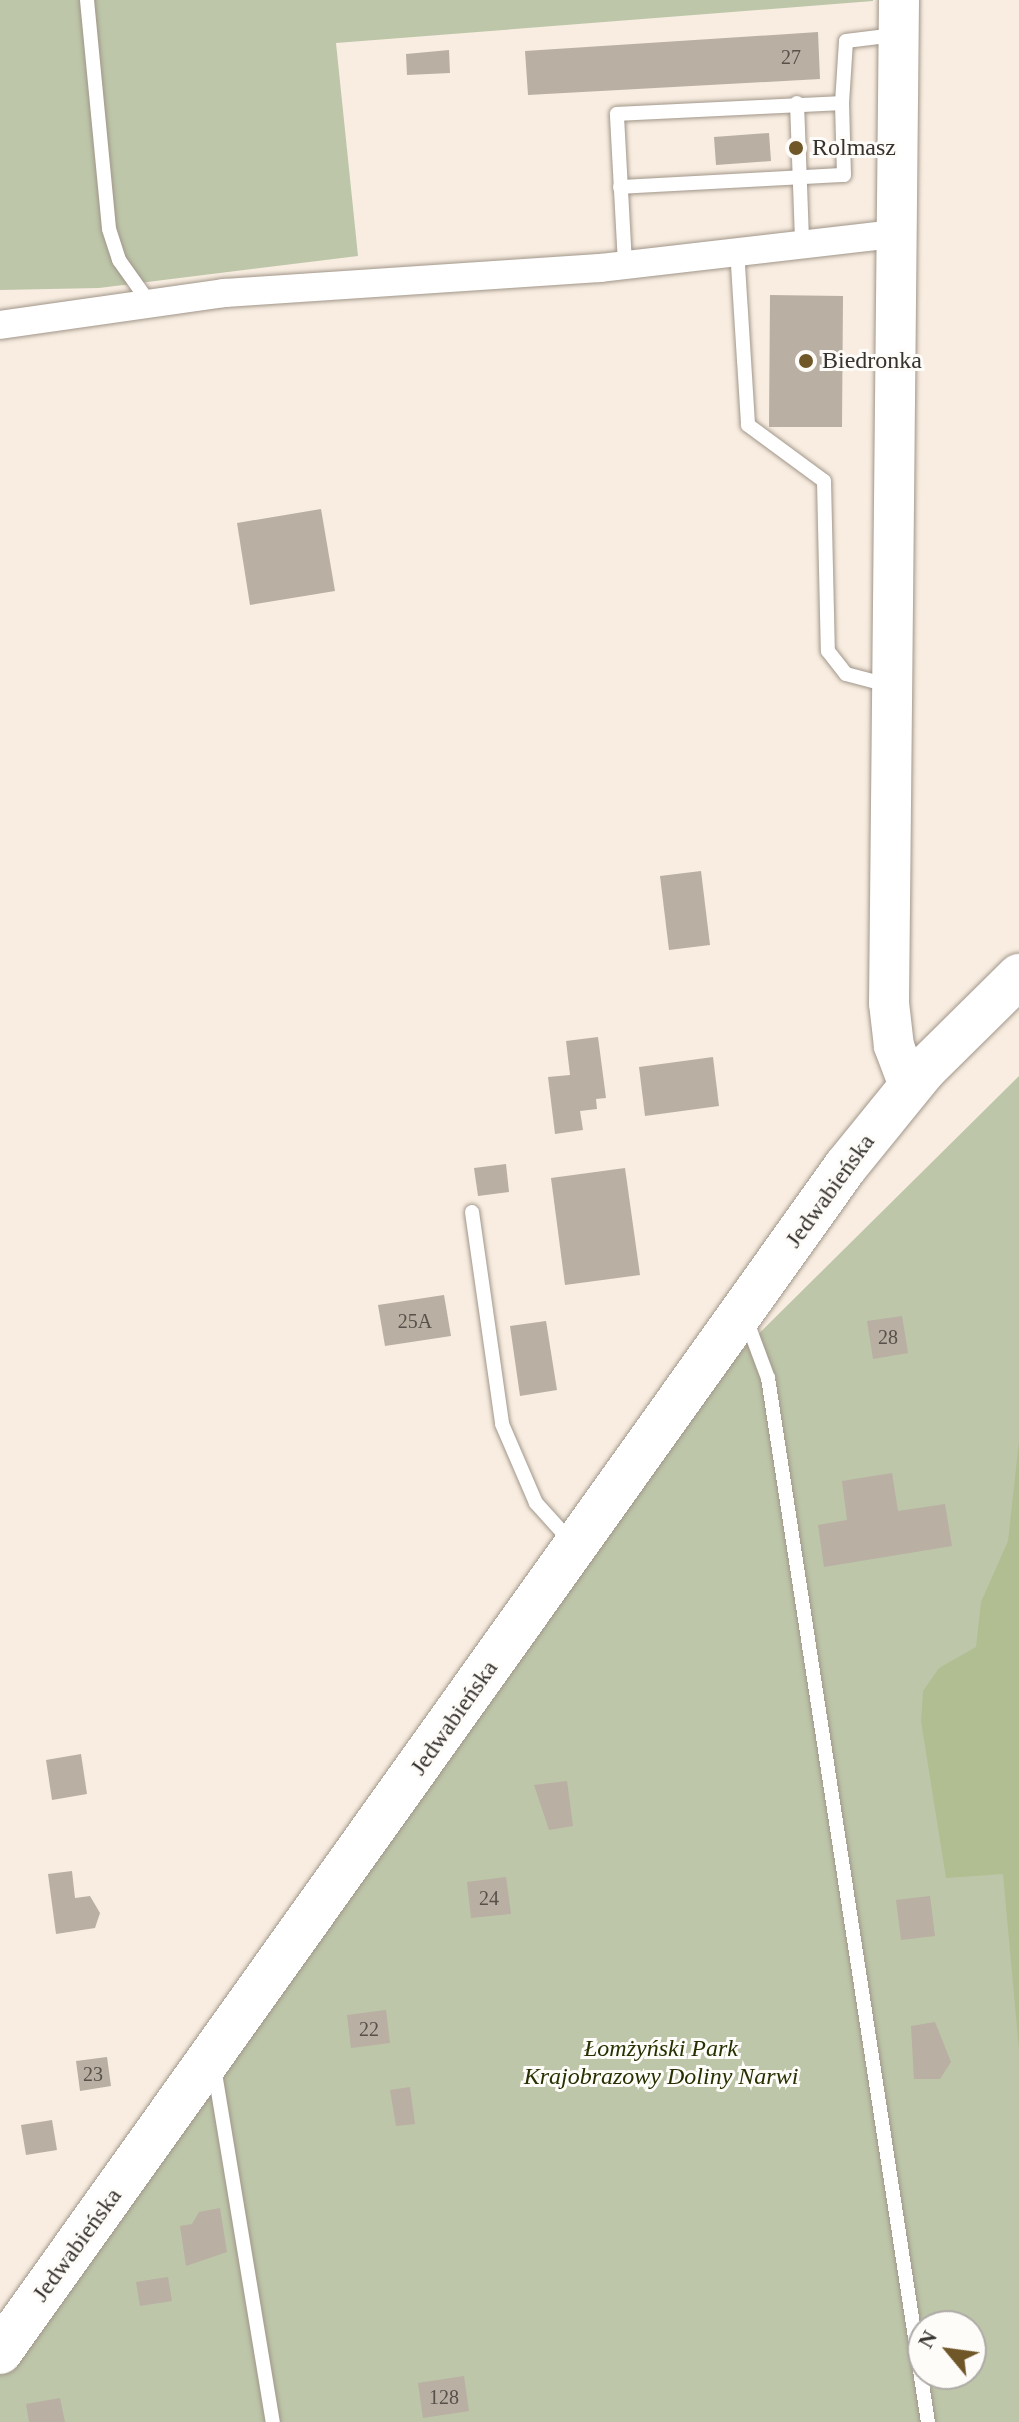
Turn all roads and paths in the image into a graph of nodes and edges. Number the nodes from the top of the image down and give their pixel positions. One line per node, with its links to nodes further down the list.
1 (87, 0): 11 (lane)
2 (899, 17): 4 (lane); 7 (main road)
3 (797, 103): 4 (lane); 5 (lane); 6 (lane)
4 (842, 103): 5 (lane)
5 (800, 177): 6 (lane); 8 (lane)
6 (620, 187): 10 (lane)
7 (896, 234): 8 (street); 13 (main road)
8 (802, 241): 9 (street)
9 (737, 248): 10 (street); 13 (lane)
10 (625, 264): 11 (street)
11 (148, 301): 12 (street)
12 (0, 325)
13 (891, 686): 15 (main road)
14 (1019, 976): 15 (main road, Jedwabieńska)
15 (909, 1086): 17 (main road, Jedwabieńska)
16 (472, 1212): 18 (lane)
17 (743, 1313): 18 (main road, Jedwabieńska); 22 (lane)
18 (576, 1547): 19 (main road, Jedwabieńska)
19 (212, 2059): 20 (main road, Jedwabieńska); 21 (lane)
20 (0, 2352)
21 (273, 2422)
22 (928, 2422)

